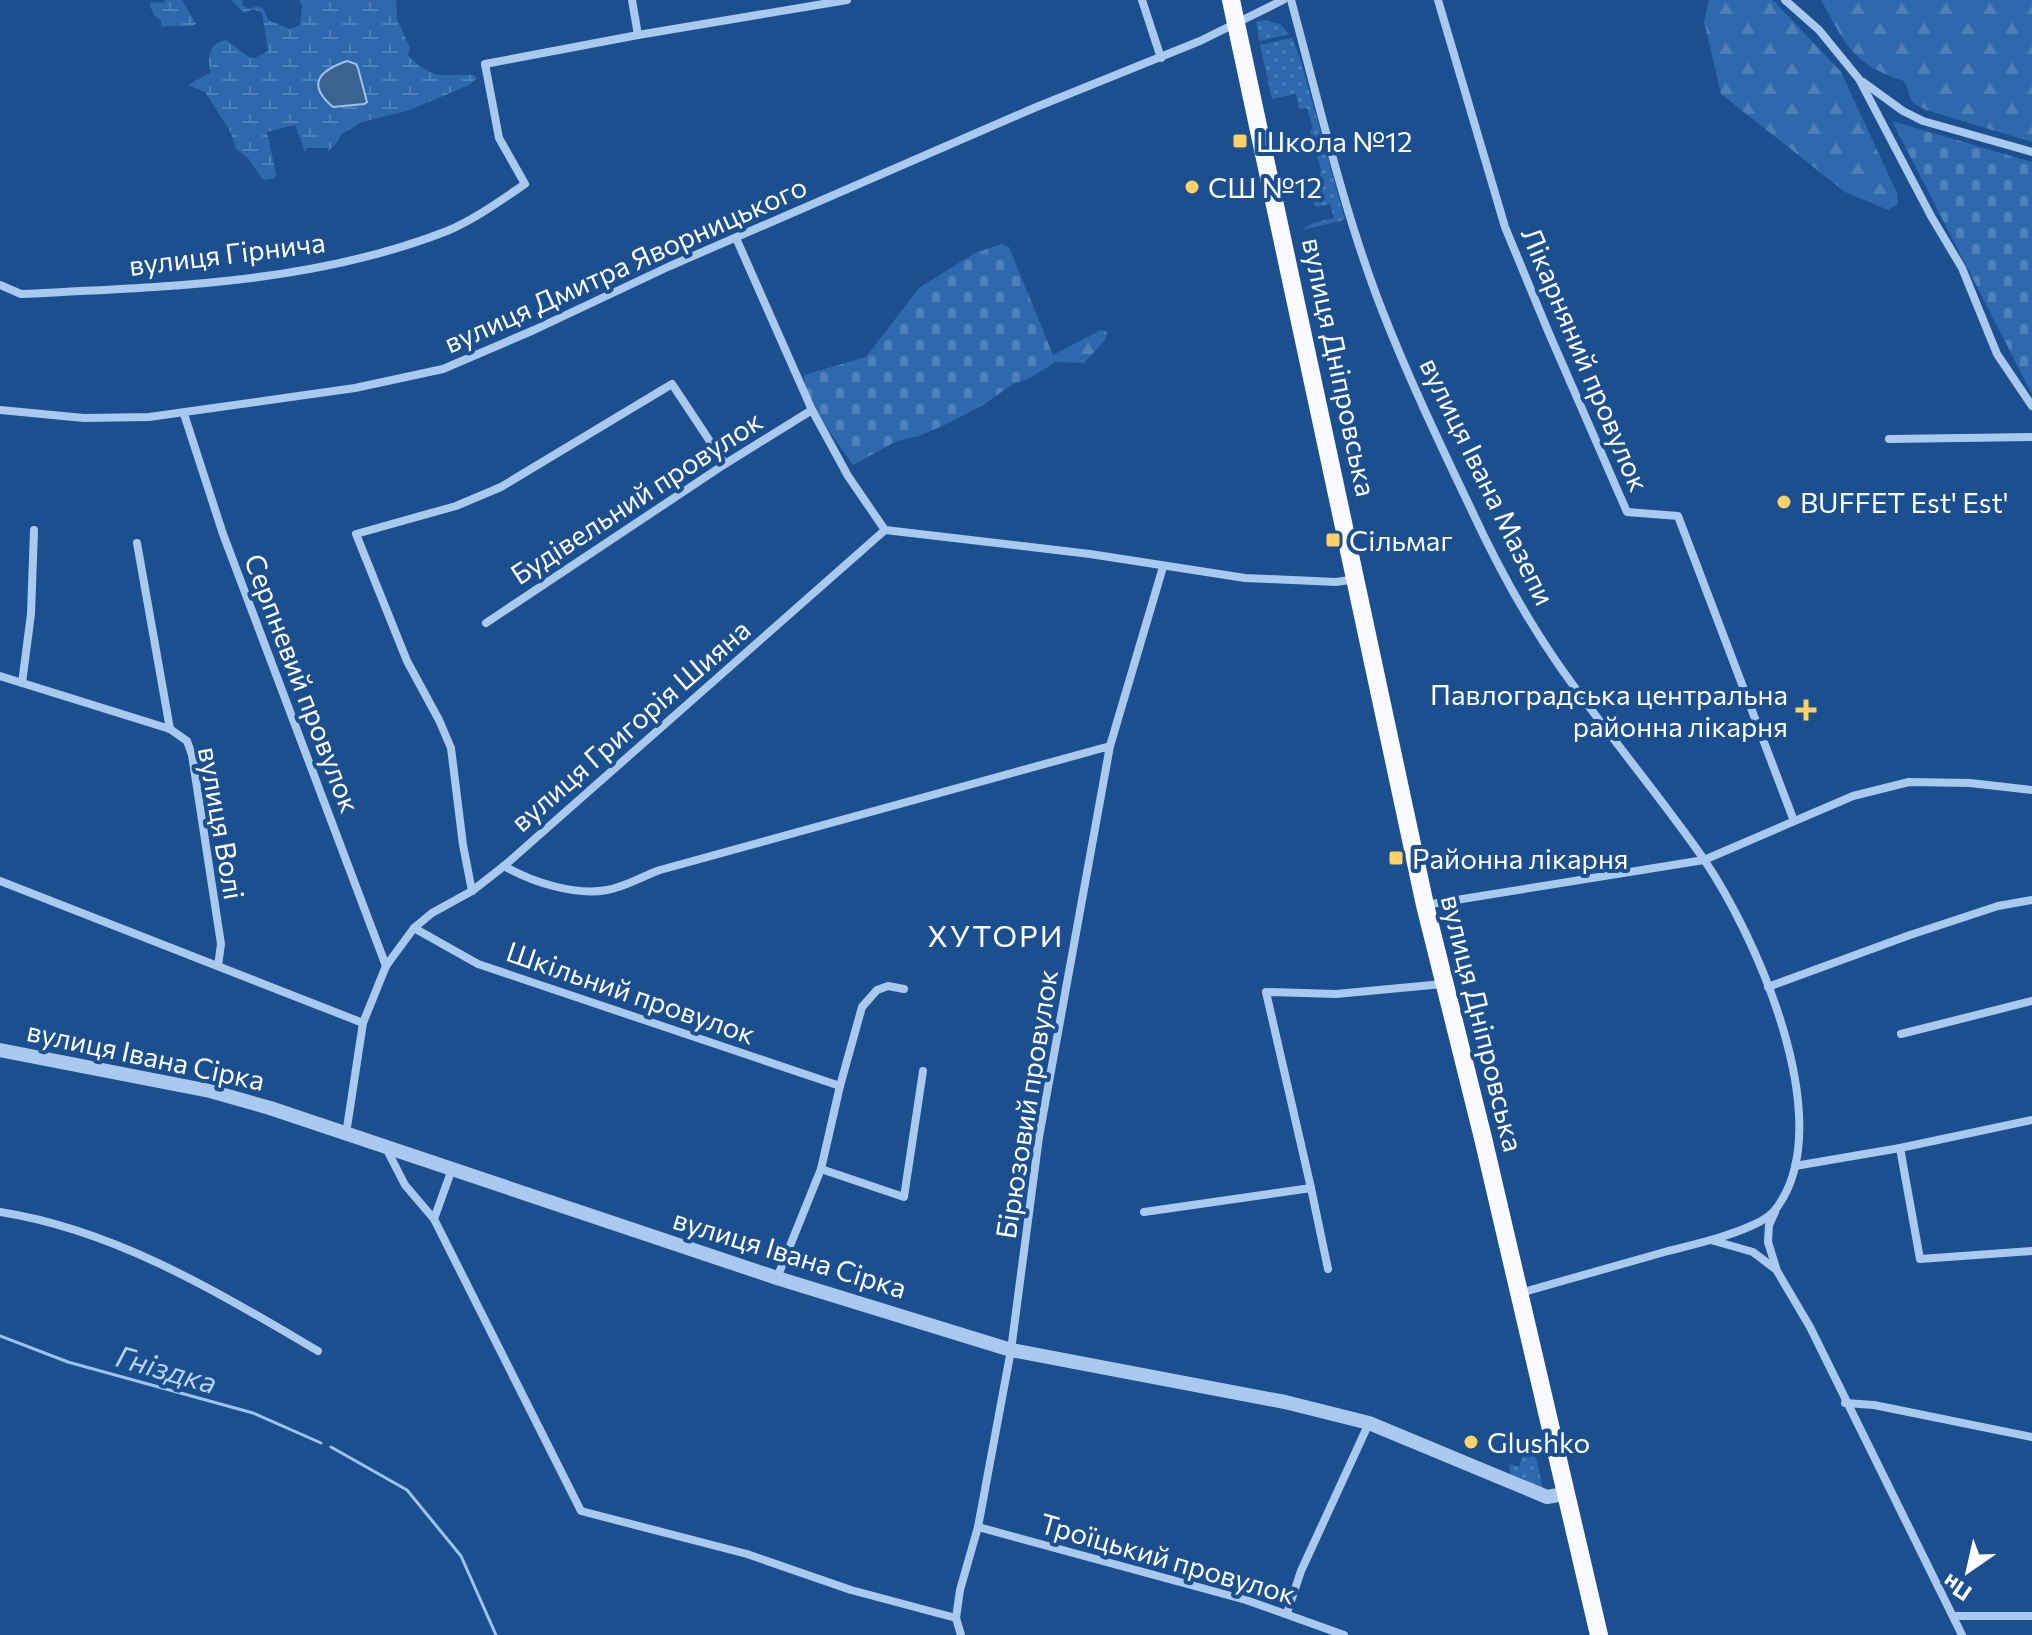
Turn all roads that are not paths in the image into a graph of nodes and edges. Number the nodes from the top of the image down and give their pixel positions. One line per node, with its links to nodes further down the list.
1 (632, 0): 10 (street)
2 (847, 0): 10 (street, вулиця Гірнича)
3 (1142, 0): 11 (street)
4 (1231, 0): 9 (highway, вулиця Дніпровська)
5 (1283, 0): 9 (street, вулиця Дмитра Яворницького)
6 (1291, 0): 35 (street, вулиця Івана Мазепи)
7 (1438, 0): 34 (street, Лікарняний провулок)
8 (1785, 0): 12 (street)
9 (1236, 23): 11 (street, вулиця Дмитра Яворницького); 27 (highway, вулиця Дніпровська)
10 (638, 35): 15 (street, вулиця Гірнича)
11 (1161, 58): 14 (street, вулиця Дмитра Яворницького)
12 (1859, 79): 13 (street); 16 (street)
13 (2032, 152)
14 (736, 238): 18 (street); 19 (street, вулиця Дмитра Яворницького)
15 (0, 285)
16 (2032, 406)
17 (0, 410): 19 (street, вулиця Дмитра Яворницького)
18 (812, 410): 22 (street, Будівельний провулок); 24 (street)
19 (184, 414): 43 (street, Серпневий провулок)
20 (2032, 437): 21 (street)
21 (1889, 439)
22 (725, 464): 28 (street, Будівельний провулок); 38 (street)
23 (34, 530): 30 (street)
24 (885, 530): 26 (street); 36 (street, вулиця Григорія Шияна)
25 (137, 543): 31 (street)
26 (1163, 567): 27 (street); 32 (street, Бірюзовий провулок)
27 (1357, 579): 40 (highway, вулиця Дніпровська)
28 (486, 623)
29 (0, 676): 30 (street, вулиця Волі)
30 (22, 683): 31 (street, вулиця Волі)
31 (170, 729): 42 (street, вулиця Волі)
32 (1110, 746): 36 (street); 71 (street, Бірюзовий провулок)
33 (2032, 790): 34 (street)
34 (1794, 821): 35 (street)
35 (1704, 860): 40 (street); 45 (street, вулиця Івана Мазепи)
36 (504, 866): 38 (street, вулиця Григорія Шияна)
37 (0, 881): 42 (street)
38 (472, 891): 41 (street, вулиця Григорія Шияна)
39 (2032, 900): 45 (street)
40 (1425, 905): 44 (highway, вулиця Дніпровська)
41 (414, 928): 43 (street, вулиця Григорія Шияна); 52 (street, Шкільний провулок)
42 (218, 966): 48 (street)
43 (386, 966): 48 (street, вулиця Григорія Шияна)
44 (1443, 984): 60 (street); 70 (highway, вулиця Дніпровська)
45 (1768, 987): 57 (street, вулиця Івана Мазепи)
46 (904, 989): 52 (street)
47 (2032, 1001): 49 (street)
48 (363, 1023): 54 (street, вулиця Григорія Шияна)
49 (1901, 1034)
50 (0, 1050): 54 (street, вулиця Івана Сірка)
51 (923, 1071): 59 (street)
52 (840, 1086): 59 (street)
53 (2032, 1120): 56 (street)
54 (346, 1134): 55 (street, вулиця Івана Сірка)
55 (385, 1148): 58 (street, вулиця Івана Сірка); 64 (street)
56 (1900, 1148): 57 (street); 66 (street)
57 (1795, 1166): 61 (street, вулиця Івана Мазепи)
58 (452, 1169): 64 (street); 69 (street, вулиця Івана Сірка)
59 (821, 1169): 69 (street)
60 (1311, 1188): 63 (street); 67 (street)
61 (1777, 1207): 65 (street, вулиця Івана Мазепи); 68 (street, вулиця Івана Мазепи)
62 (0, 1212): 72 (street)
63 (1144, 1212)
64 (434, 1219): 81 (street)
65 (1709, 1240): 68 (street, вулиця Івана Мазепи); 70 (street, вулиця Івана Мазепи)
66 (2032, 1251)
67 (1328, 1269)
68 (1777, 1271): 73 (street, вулиця Івана Мазепи)
69 (777, 1278): 71 (street, вулиця Івана Сірка)
70 (1520, 1293): 76 (highway, вулиця Дніпровська)
71 (1011, 1350): 74 (street, вулиця Івана Сірка); 77 (street, Бірюзовий провулок)
72 (318, 1351)
73 (1845, 1403): 75 (street); 79 (street, вулиця Івана Мазепи)
74 (1369, 1423): 76 (street, вулиця Івана Сірка); 78 (street)
75 (2032, 1437)
76 (1564, 1494): 84 (highway, вулиця Дніпровська)
77 (978, 1527): 78 (street, Троїцький провулок); 81 (street, Бірюзовий провулок)
78 (1287, 1613): 83 (street, Троїцький провулок)
79 (1954, 1616): 80 (street); 85 (street, вулиця Івана Мазепи)
80 (2032, 1616)
81 (956, 1618): 82 (street)
82 (961, 1635)
83 (1344, 1635)
84 (1599, 1635)
85 (1962, 1635)

